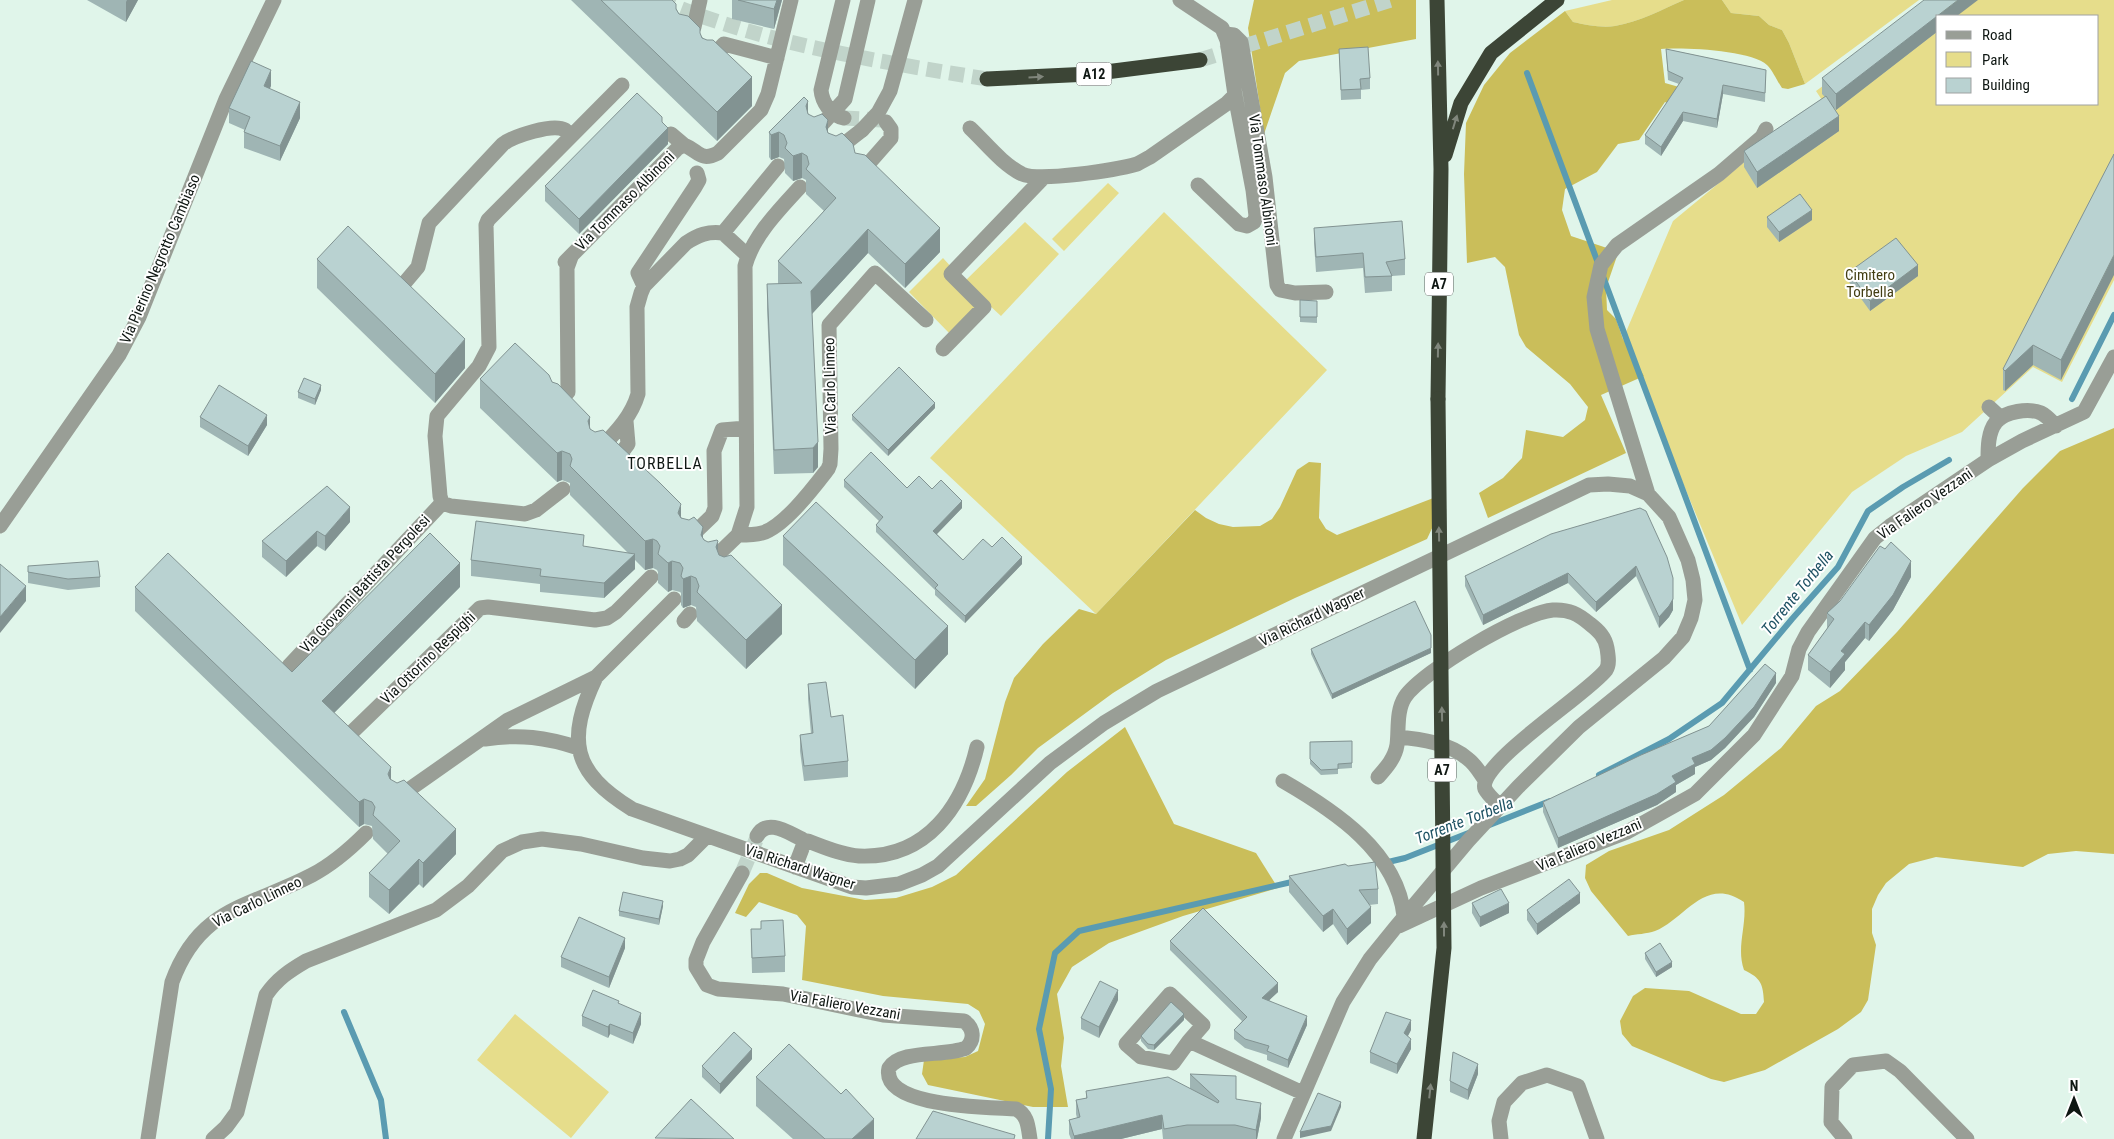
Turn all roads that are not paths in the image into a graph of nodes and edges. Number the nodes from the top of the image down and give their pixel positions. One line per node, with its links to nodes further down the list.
1 (274, 0): 54 (street, Via Pierino Negrotto Cambiaso)
2 (700, 0): 11 (street)
3 (790, 0): 12 (street, Via Tommaso Albinoni)
4 (843, 0): 18 (street)
5 (868, 0): 18 (street)
6 (915, 0): 26 (street, bridge)
7 (1180, 0): 10 (street, Via Tommaso Albinoni)
8 (1437, 0): 28 (highway, A7, one-way to 8)
9 (1557, 0): 28 (highway, one-way to 9)
10 (1225, 34): 17 (street, Via Tommaso Albinoni); 38 (street, Via Tommaso Albinoni)
11 (685, 36)
12 (777, 58): 13 (street); 25 (street, Via Tommaso Albinoni)
13 (709, 60)
14 (1200, 60): 15 (highway, A12, one-way to 14)
15 (988, 79)
16 (622, 85): 24 (street, Via Giovanni Battista Pergolesi)
17 (1235, 94): 31 (street, Via Tommaso Albinoni); 32 (street, Via Tommaso Albinoni)
18 (838, 115): 22 (street)
19 (886, 122): 29 (street)
20 (970, 128): 31 (street, Via Tommaso Albinoni)
21 (1766, 129): 52 (street)
22 (815, 132)
23 (671, 134): 25 (street)
24 (568, 139): 36 (street); 53 (street, Via Giovanni Battista Pergolesi)
25 (684, 145): 42 (street, Via Tommaso Albinoni)
26 (835, 151)
27 (778, 166): 34 (street)
28 (1441, 169): 85 (highway, A7, one-way to 28, bridge)
29 (862, 171)
30 (697, 173): 37 (street)
31 (1044, 177): 40 (street)
32 (1198, 185)
33 (800, 187): 35 (street)
34 (723, 233): 35 (street); 37 (street)
35 (748, 256): 47 (street)
36 (402, 286)
37 (644, 286): 45 (street)
38 (1326, 292)
39 (926, 320): 55 (street, Via Carlo Linneo)
40 (943, 348)
41 (2114, 357): 46 (street, Via Faliero Vezzani)
42 (558, 404)
43 (1989, 407): 44 (street)
44 (2001, 418): 46 (street); 50 (street, Via Faliero Vezzani)
45 (626, 421): 48 (street); 49 (street)
46 (2056, 426): 50 (street, Via Faliero Vezzani)
47 (746, 428): 55 (street); 56 (street)
48 (597, 452)
49 (618, 456)
50 (1988, 460): 78 (street, Via Faliero Vezzani)
51 (564, 489): 53 (street, Via Giovanni Battista Pergolesi)
52 (1648, 494): 71 (street, Via Richard Wagner); 76 (street, Via Richard Wagner)
53 (442, 503): 60 (street, Via Giovanni Battista Pergolesi)
54 (0, 526)
55 (738, 535): 57 (street)
56 (687, 540)
57 (710, 562)
58 (652, 576): 62 (street, Via Ottorino Respighi)
59 (674, 599): 61 (street)
60 (288, 666)
61 (596, 677): 64 (street); 66 (street, Via Richard Wagner)
62 (348, 736)
63 (1398, 737): 67 (street); 68 (street); 68 (street)
64 (478, 740): 66 (street); 70 (street)
65 (977, 747): 75 (street)
66 (579, 748): 73 (street, Via Richard Wagner)
67 (1378, 777)
68 (1485, 780): 71 (street)
69 (1283, 781): 78 (street)
70 (397, 798)
71 (1495, 811): 78 (street, Via Richard Wagner)
72 (366, 833): 81 (street, Via Carlo Linneo)
73 (708, 836): 76 (street, Via Richard Wagner); 82 (street)
74 (757, 836): 75 (street)
75 (805, 842): 76 (street)
76 (795, 867)
77 (742, 873): 83 (street, Via Faliero Vezzani)
78 (1400, 922): 80 (street, Via Faliero Vezzani)
79 (1189, 1041): 79 (street); 80 (street)
80 (1303, 1093): 84 (street, Via Faliero Vezzani)
81 (148, 1139)
82 (213, 1139)
83 (1030, 1139)
84 (1284, 1139)
85 (1424, 1139)
86 (1501, 1139): 87 (street)
87 (1597, 1139)
88 (1845, 1139): 89 (street)
89 (1967, 1139)

